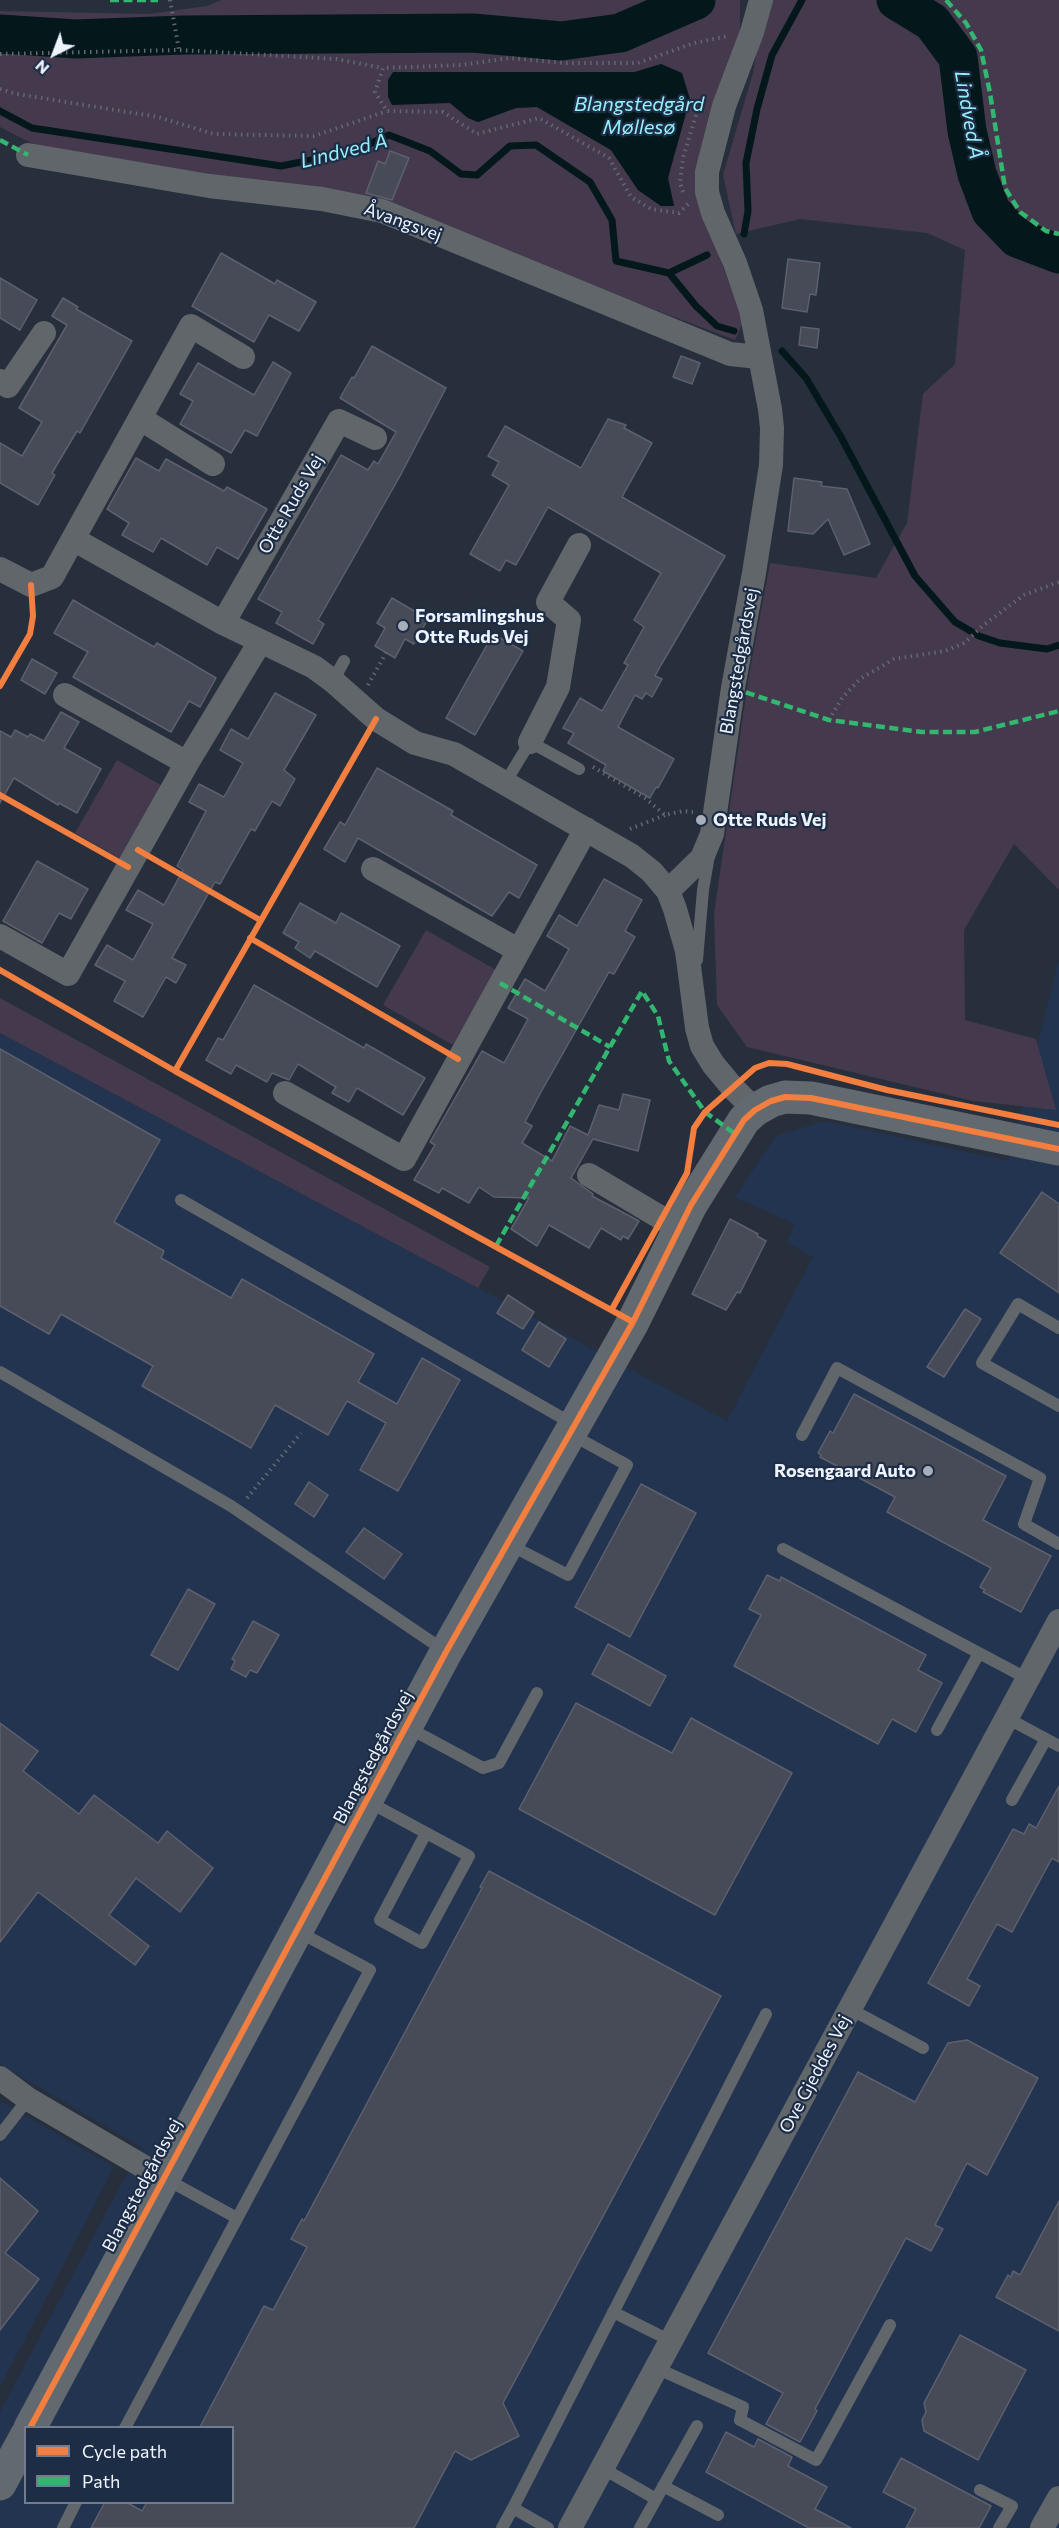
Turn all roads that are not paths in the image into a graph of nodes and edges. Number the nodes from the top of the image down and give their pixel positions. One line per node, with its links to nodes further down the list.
1 (761, 0): 5 (street, Blangstedgårdsvej)
2 (28, 155): 5 (street, Åvangsvej)
3 (44, 333): 6 (street)
4 (243, 357): 7 (street)
5 (759, 357): 20 (street, Blangstedgårdsvej)
6 (0, 381)
7 (141, 419): 9 (street); 10 (street)
8 (375, 438): 13 (street, Otte Ruds Vej)
9 (213, 464)
10 (73, 539): 12 (street); 13 (street)
11 (579, 545): 16 (street)
12 (0, 569)
13 (223, 623): 14 (street)
14 (260, 642): 17 (street); 19 (street)
15 (65, 695): 17 (street)
16 (530, 742): 18 (lane); 19 (lane)
17 (187, 763): 24 (street)
18 (579, 769)
19 (505, 783): 21 (street)
20 (713, 823): 23 (street, Blangstedgårdsvej); 26 (lane)
21 (586, 829): 23 (street); 25 (street)
22 (373, 869): 25 (street)
23 (668, 891): 26 (street)
24 (0, 936)
25 (518, 951): 27 (street)
26 (695, 1000): 28 (street)
27 (285, 1093)
28 (755, 1110): 29 (street); 32 (street, Blangstedgårdsvej)
29 (1059, 1149)
30 (589, 1176): 32 (street)
31 (181, 1200): 36 (lane)
32 (680, 1228): 36 (street, Blangstedgårdsvej)
33 (1059, 1328): 35 (lane)
34 (0, 1372): 42 (lane)
35 (1059, 1406)
36 (570, 1429): 38 (street, Blangstedgårdsvej); 38 (lane)
37 (802, 1435): 39 (lane)
38 (507, 1543): 42 (street, Blangstedgårdsvej)
39 (1059, 1544)
40 (783, 1549): 43 (lane)
41 (1059, 1621): 44 (street, Ove Gjeddes Vej)
42 (446, 1652): 47 (street, Blangstedgårdsvej)
43 (979, 1653): 44 (lane); 48 (lane)
44 (1028, 1679): 46 (street, Ove Gjeddes Vej)
45 (537, 1693): 47 (lane)
46 (1007, 1718): 49 (lane); 55 (street, Ove Gjeddes Vej)
47 (406, 1727): 51 (street, Blangstedgårdsvej)
48 (937, 1730)
49 (1046, 1739): 50 (lane); 52 (lane)
50 (1059, 1746)
51 (366, 1800): 53 (lane); 54 (street, Blangstedgårdsvej)
52 (1012, 1800)
53 (426, 1833): 53 (lane)
54 (296, 1930): 61 (street, Blangstedgårdsvej); 62 (lane)
55 (850, 2009): 57 (lane); 65 (street, Ove Gjeddes Vej)
56 (766, 2014): 63 (lane)
57 (923, 2048)
58 (0, 2078): 59 (street)
59 (28, 2099): 60 (lane); 61 (street)
60 (0, 2135)
61 (163, 2178): 62 (lane); 67 (street, Blangstedgårdsvej)
62 (237, 2218): 68 (lane)
63 (613, 2312): 65 (lane); 78 (lane)
64 (890, 2325): 66 (lane)
65 (670, 2341): 66 (street, Ove Gjeddes Vej)
66 (656, 2368): 71 (street, Ove Gjeddes Vej)
67 (31, 2426)
68 (126, 2426)
69 (697, 2426): 73 (lane)
70 (24, 2440): 72 (street)
71 (602, 2468): 76 (lane); 83 (street, Ove Gjeddes Vej)
72 (0, 2484)
73 (663, 2486): 76 (lane); 79 (lane)
74 (980, 2490): 85 (lane)
75 (1059, 2498): 86 (street)
76 (656, 2499): 84 (lane)
77 (75, 2504): 80 (lane)
78 (513, 2508): 81 (lane); 82 (lane)
79 (718, 2515)
80 (63, 2528)
81 (502, 2528)
82 (548, 2528)
83 (570, 2528)
84 (640, 2528)
85 (999, 2528)
86 (1042, 2528)

